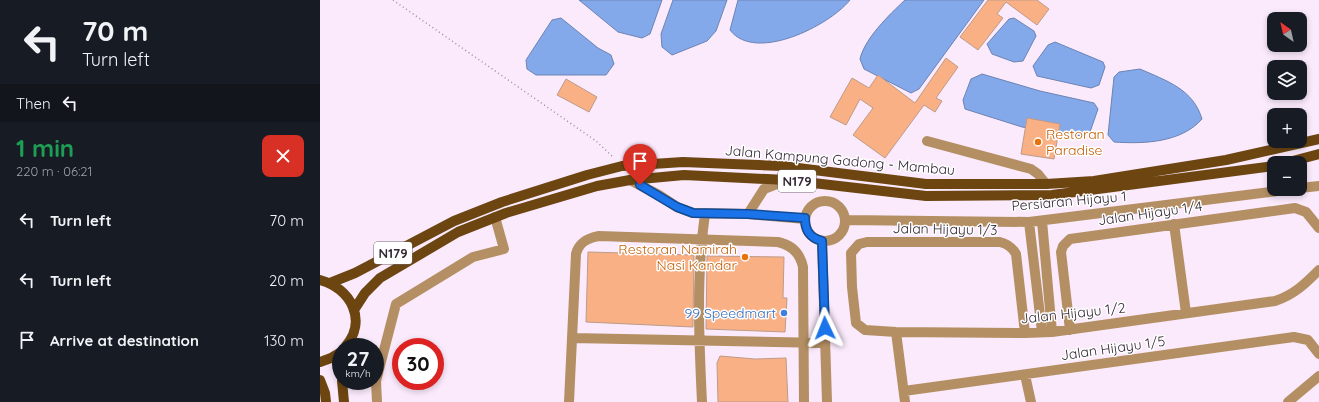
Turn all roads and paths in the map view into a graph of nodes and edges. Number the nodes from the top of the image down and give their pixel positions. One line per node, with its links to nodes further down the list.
1 (393, 0): 6 (path)
2 (1319, 140): 10 (main road, Jalan Kampung Gadong - Mambau / N179)
3 (927, 141): 10 (street)
4 (1319, 154): 5 (main road)
5 (1307, 157)
6 (622, 166): 10 (main road, Jalan Kampung Gadong - Mambau / N179); 27 (main road, Jalan Kampung Gadong - Mambau / N179)
7 (1267, 167): 9 (main road, Jalan Kampung Gadong - Mambau / N179)
8 (630, 180): 9 (main road, Jalan Kampung Gadong - Mambau / N179); 14 (street); 16 (main road, Jalan Kampung Gadong - Mambau / N179)
9 (787, 180): 15 (street)
10 (1046, 184)
11 (1319, 186): 12 (street)
12 (1307, 187)
13 (1267, 192): 19 (street, Persiaran Hijayu 1)
14 (705, 214): 15 (street); 23 (street)
15 (748, 214): 17 (street)
16 (495, 217): 29 (main road, Jalan Kampung Gadong - Mambau / N179); 50 (street)
17 (805, 218): 18 (street); 24 (street)
18 (845, 220): 20 (street, Persiaran Hijayu 1); 24 (street)
19 (1042, 221): 20 (street, Persiaran Hijayu 1); 33 (street)
20 (1029, 222): 33 (street)
21 (1174, 224): 22 (street, Jalan Hijayu 1/4); 30 (street); 31 (street, Jalan Hijayu 1/4)
22 (1319, 228)
23 (702, 239): 36 (street); 37 (street); 38 (street)
24 (822, 241): 39 (street)
25 (1319, 270): 30 (street, Jalan Hijayu 1/2)
26 (320, 280): 27 (main road)
27 (330, 283): 29 (main road)
28 (852, 287): 32 (street, Jalan Hijayu 1/2); 34 (street, Jalan Hijayu 1/3)
29 (354, 310): 35 (main road)
30 (1186, 313): 31 (street, Jalan Hijayu 1/2)
31 (1070, 330): 33 (street, Jalan Hijayu 1/2)
32 (896, 332): 34 (street, Jalan Hijayu 1/2); 47 (street)
33 (1047, 332): 34 (street, Jalan Hijayu 1/2)
34 (1025, 333)
35 (350, 338)
36 (572, 338): 37 (street); 51 (street)
37 (699, 341): 38 (street); 52 (street)
38 (803, 343): 39 (street); 53 (street)
39 (825, 343): 54 (street)
40 (1319, 354): 43 (street, Jalan Hijayu 1/5)
41 (332, 357): 42 (main road)
42 (320, 362)
43 (1025, 375): 47 (street, Jalan Hijayu 1/5); 56 (street)
44 (1319, 376): 57 (street)
45 (320, 380): 48 (main road)
46 (343, 390): 49 (main road)
47 (904, 392): 55 (street)
48 (326, 402)
49 (344, 402)
50 (377, 402)
51 (569, 402)
52 (702, 402)
53 (804, 402)
54 (827, 402)
55 (905, 402)
56 (1031, 402)
57 (1288, 402)

